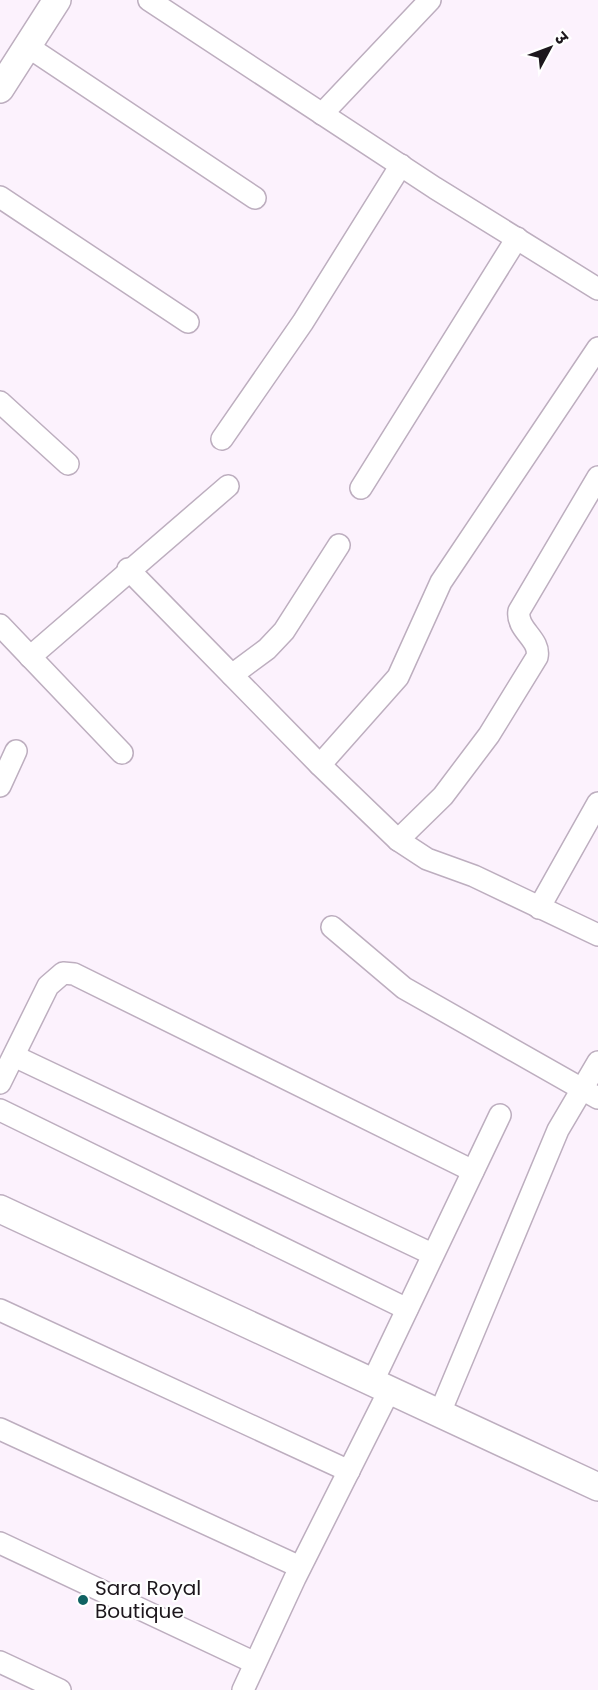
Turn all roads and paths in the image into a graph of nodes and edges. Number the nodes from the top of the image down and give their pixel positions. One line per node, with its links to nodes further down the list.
1 (57, 0): 4 (street)
2 (148, 0): 6 (street)
3 (430, 0): 6 (street)
4 (27, 46): 5 (street); 9 (street)
5 (0, 88)
6 (322, 114): 7 (street)
7 (401, 165): 10 (street); 15 (street)
8 (0, 197): 12 (street)
9 (255, 198)
10 (517, 238): 11 (street); 19 (street)
11 (598, 289)
12 (188, 322)
13 (598, 348): 27 (street)
14 (0, 402): 16 (street)
15 (222, 439)
16 (68, 464)
17 (598, 477): 30 (street)
18 (228, 486): 21 (street)
19 (361, 488)
20 (339, 545): 24 (street)
21 (128, 569): 23 (street); 24 (street)
22 (0, 625): 23 (street)
23 (30, 657): 26 (street)
24 (232, 675): 27 (street)
25 (16, 751): 28 (street)
26 (122, 753)
27 (320, 765): 30 (street)
28 (0, 786)
29 (598, 803): 31 (street)
30 (398, 840): 31 (street)
31 (539, 908): 33 (street)
32 (332, 927): 37 (street)
33 (598, 935)
34 (14, 1056): 36 (street); 40 (street); 42 (street)
35 (598, 1062): 37 (street)
36 (0, 1083)
37 (590, 1094): 46 (street)
38 (0, 1110): 43 (street)
39 (500, 1115): 40 (street)
40 (473, 1171): 42 (street)
41 (0, 1209): 45 (street)
42 (432, 1254): 43 (street)
43 (407, 1309): 45 (street)
44 (0, 1310): 48 (street)
45 (381, 1387): 46 (street); 48 (street)
46 (439, 1415): 49 (street)
47 (0, 1429): 51 (street)
48 (349, 1471): 51 (street)
49 (598, 1487)
50 (0, 1543): 53 (street)
51 (300, 1567): 53 (street)
52 (0, 1662): 54 (street)
53 (255, 1663): 55 (street)
54 (60, 1690)
55 (243, 1690)

